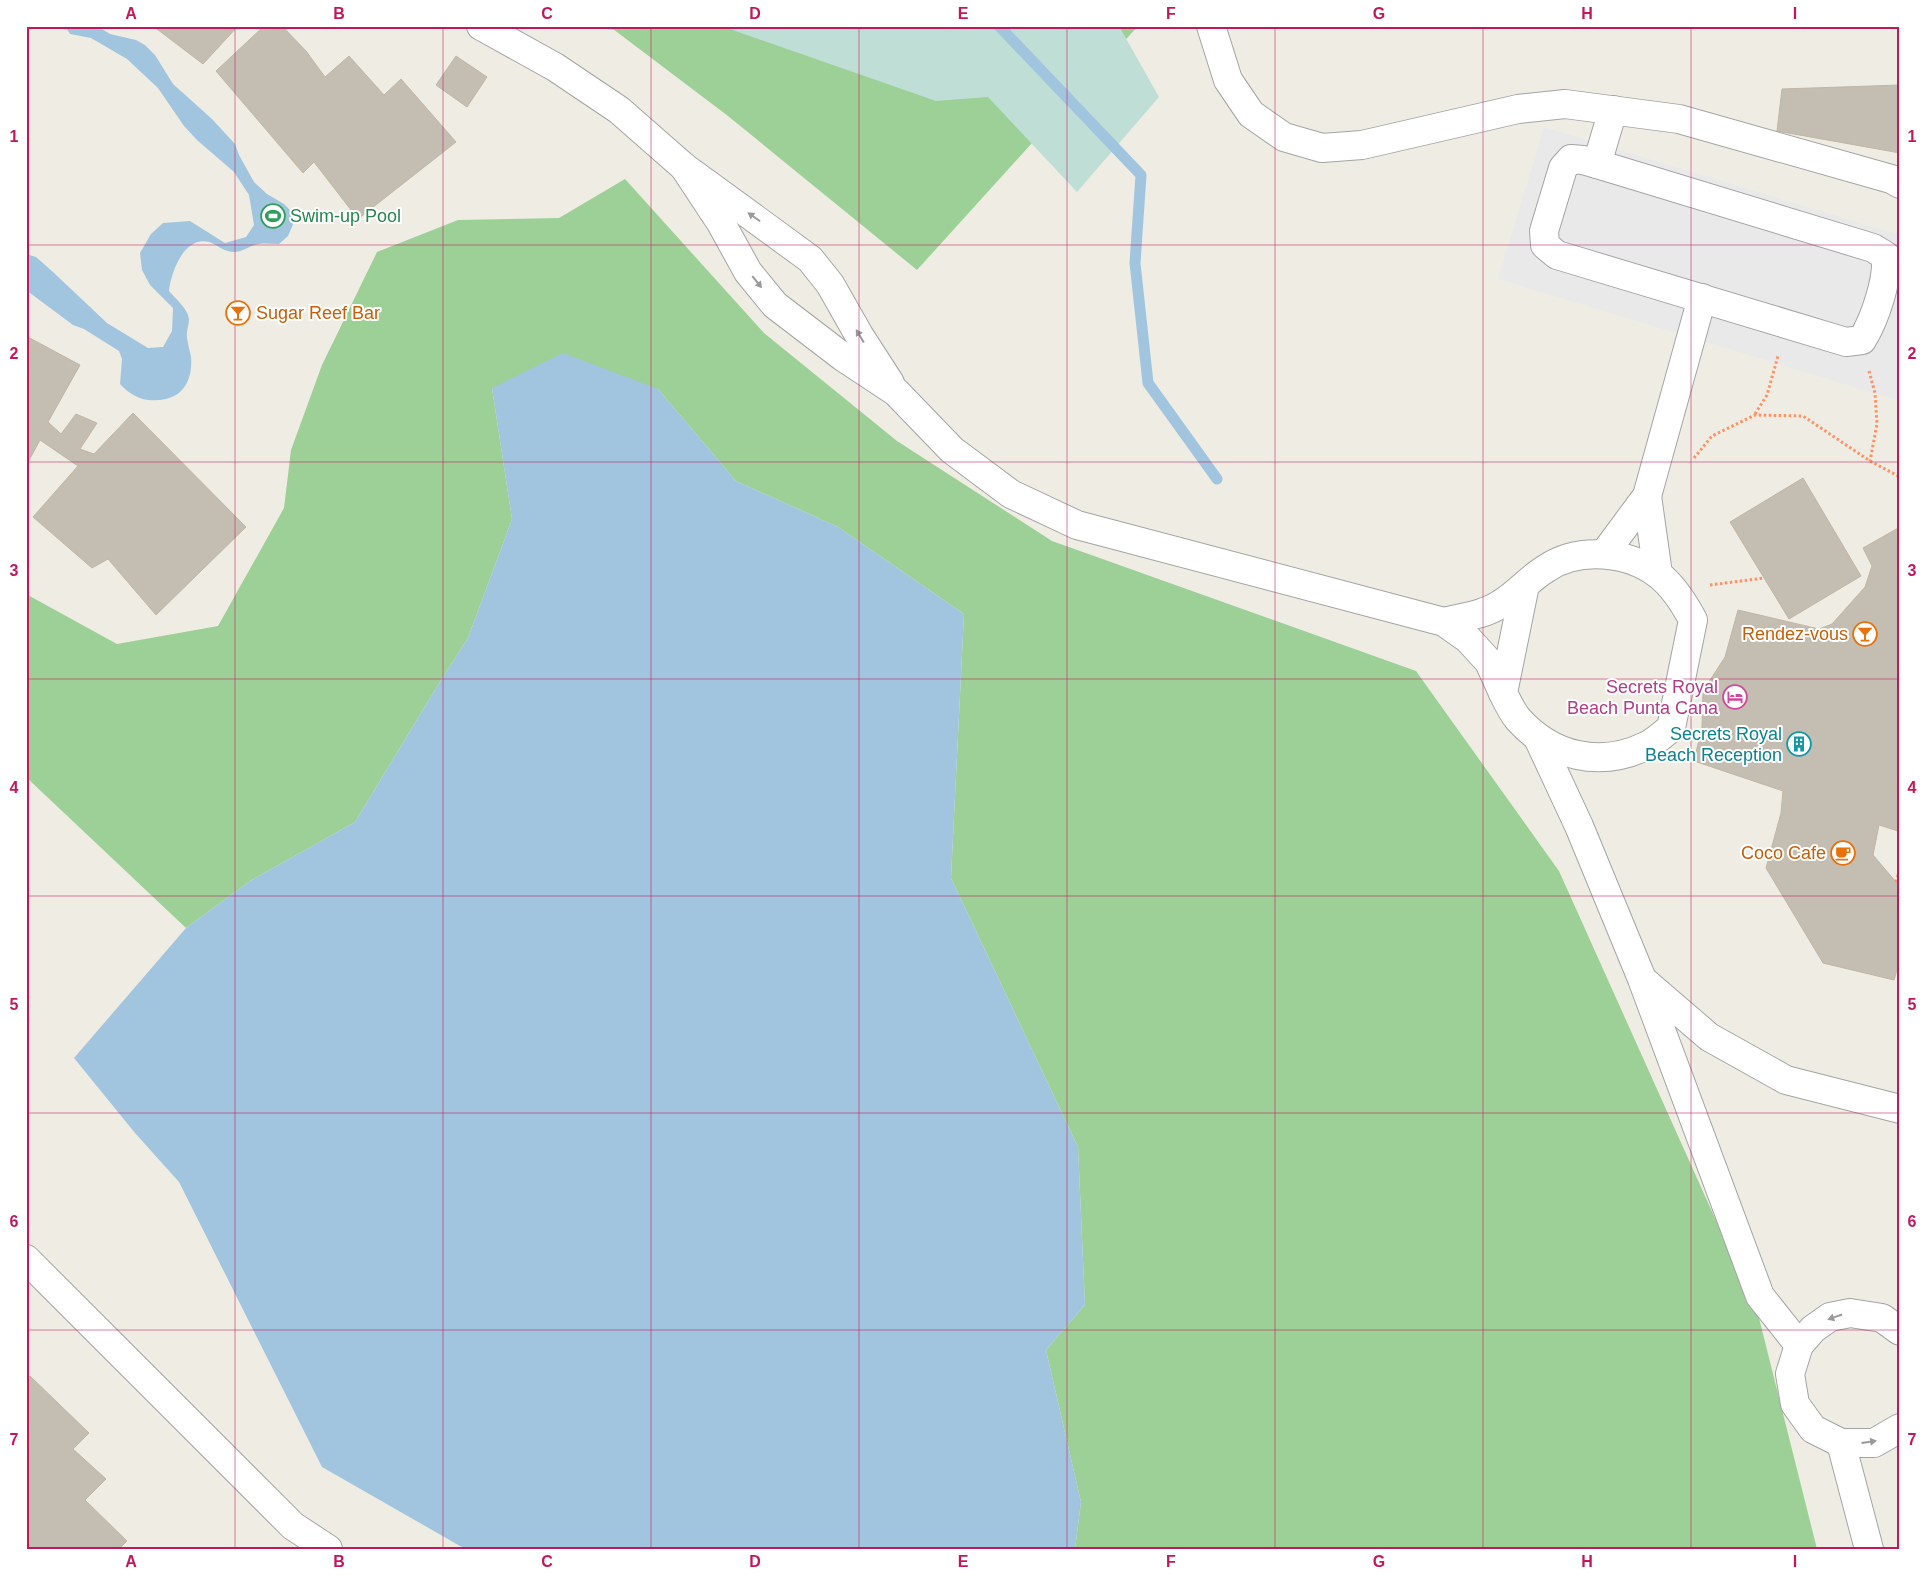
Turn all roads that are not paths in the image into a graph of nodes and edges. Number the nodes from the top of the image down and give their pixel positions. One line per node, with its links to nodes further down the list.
1 (481, 26): 5 (lane)
2 (1211, 26): 3 (lane)
3 (1613, 110): 4 (lane); 6 (lane)
4 (1597, 164): 7 (lane); 7 (lane)
5 (684, 167): 8 (lane, one-way to 8); 8 (lane, one-way to 5)
6 (1900, 184)
7 (1702, 298): 9 (lane)
8 (896, 392): 13 (lane)
9 (1647, 496): 10 (lane); 11 (lane)
10 (1604, 554): 11 (lane); 12 (lane)
11 (1658, 574): 15 (lane)
12 (1525, 584): 13 (lane); 14 (lane)
13 (1444, 622): 14 (lane)
14 (1502, 692): 15 (lane)
15 (1538, 738): 16 (lane)
16 (1642, 979): 17 (lane); 20 (lane)
17 (1900, 1109)
18 (26, 1259): 23 (lane)
19 (1896, 1321): 20 (lane, one-way to 20)
20 (1799, 1345): 22 (lane)
21 (1900, 1428): 22 (lane, one-way to 21)
22 (1841, 1443): 24 (lane)
23 (328, 1549)
24 (1869, 1549)

